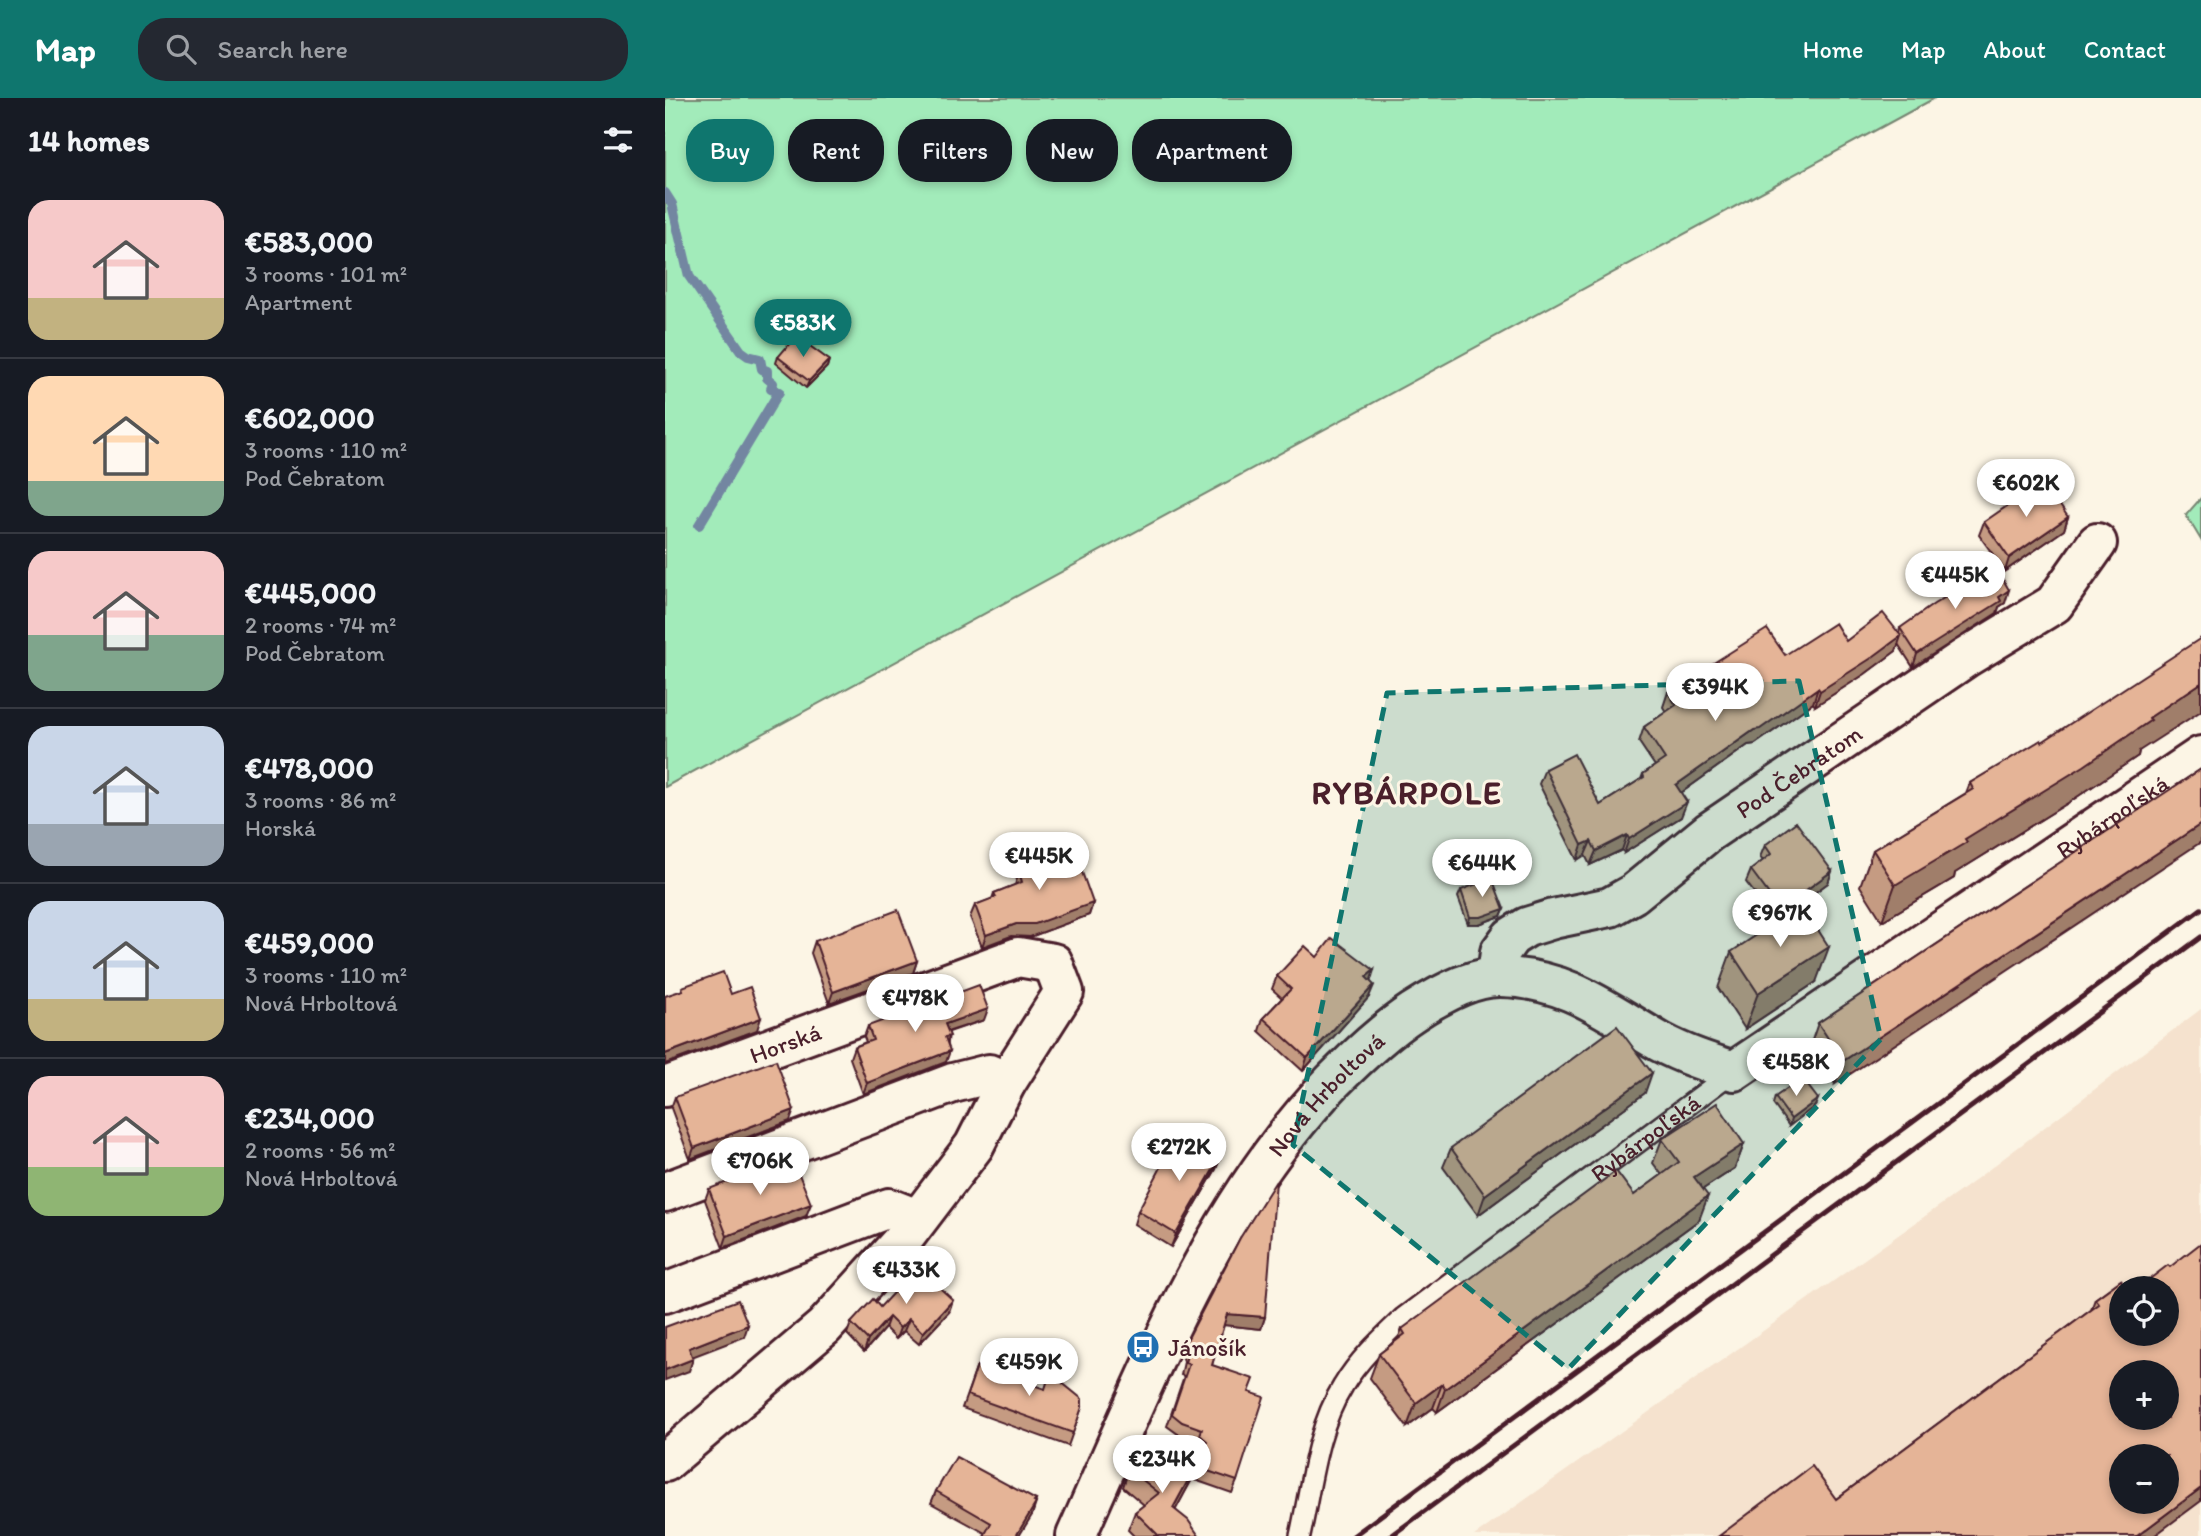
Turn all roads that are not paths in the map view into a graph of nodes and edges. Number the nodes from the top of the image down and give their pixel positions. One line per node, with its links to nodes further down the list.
1 (2097, 543): 3 (street, Pod Čebratom)
2 (2201, 756): 4 (street, Rybárpoľská)
3 (1497, 976): 4 (street, Nová Hrboltová); 11 (street, Nová Hrboltová)
4 (1734, 1071): 12 (lane, Rybárpoľská)
5 (1006, 1083): 6 (street, Horská); 7 (street); 8 (street, Horská)
6 (665, 1087)
7 (665, 1192)
8 (917, 1219): 9 (street); 10 (street, Horská)
9 (665, 1293)
10 (665, 1462)
11 (1076, 1536)
12 (1300, 1536)

